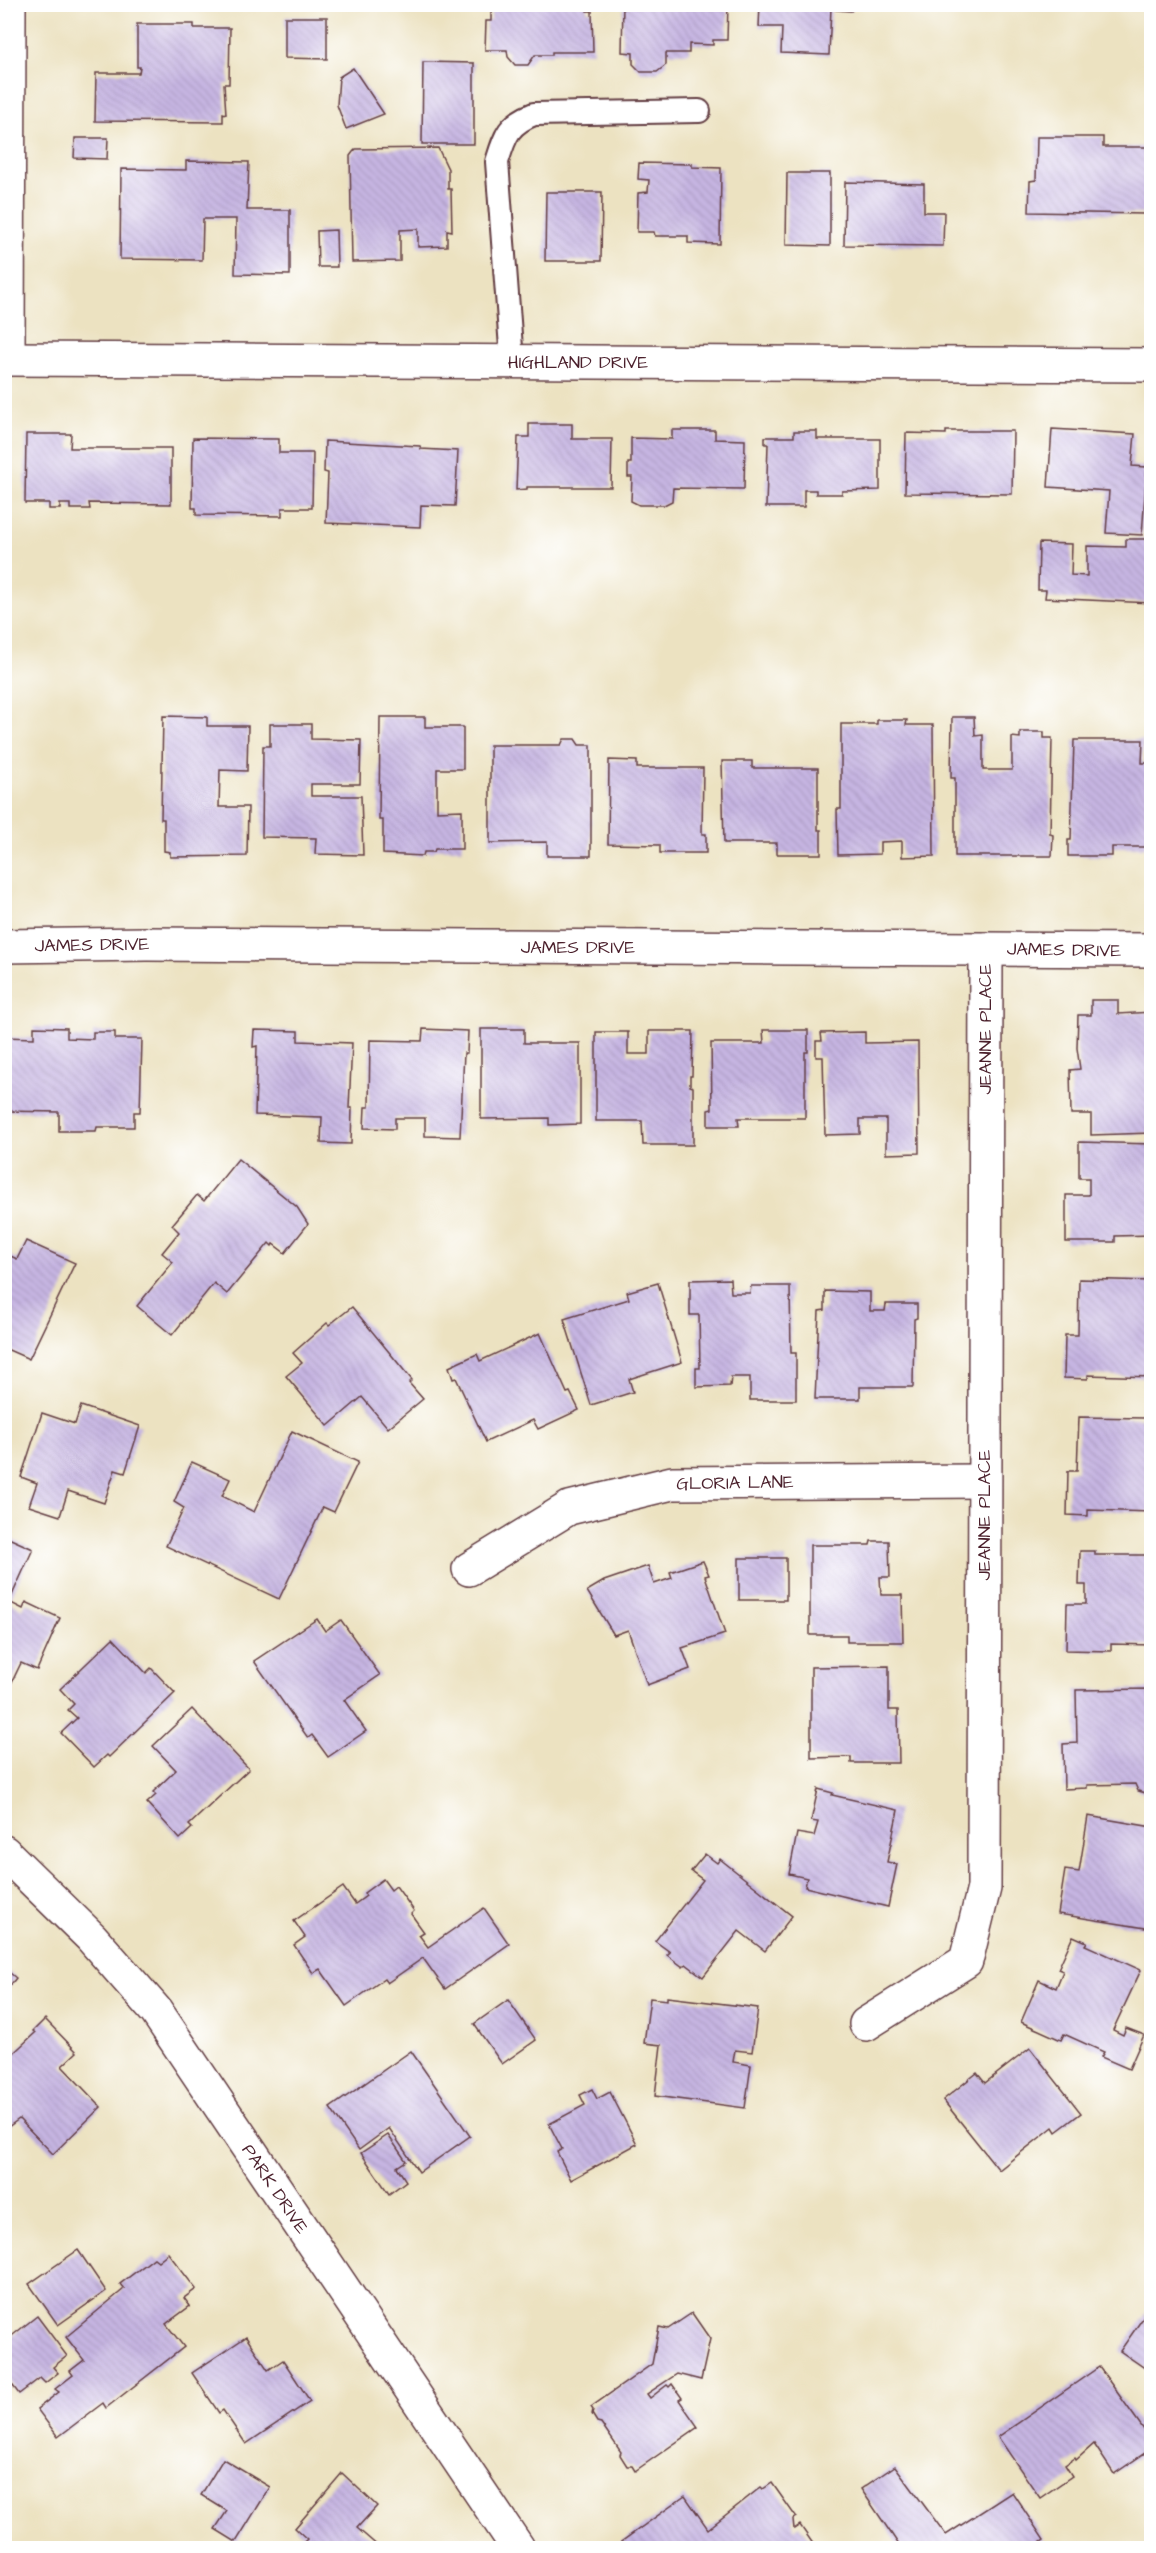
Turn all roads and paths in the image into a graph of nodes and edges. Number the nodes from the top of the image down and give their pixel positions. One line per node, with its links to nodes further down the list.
1 (9, 4): 3 (street)
2 (699, 111): 4 (lane)
3 (6, 359): 4 (street, HIGHLAND DRIVE)
4 (512, 362): 5 (street, HIGHLAND DRIVE)
5 (1152, 365)
6 (4, 946): 7 (street, JAMES DRIVE)
7 (986, 949): 8 (street, JAMES DRIVE); 9 (street, JEANNE PLACE)
8 (1152, 950)
9 (984, 1481): 10 (street, GLORIA LANE); 12 (street, JEANNE PLACE)
10 (469, 1569)
11 (4, 1852): 13 (street, PARK DRIVE)
12 (866, 2024)
13 (518, 2548)

